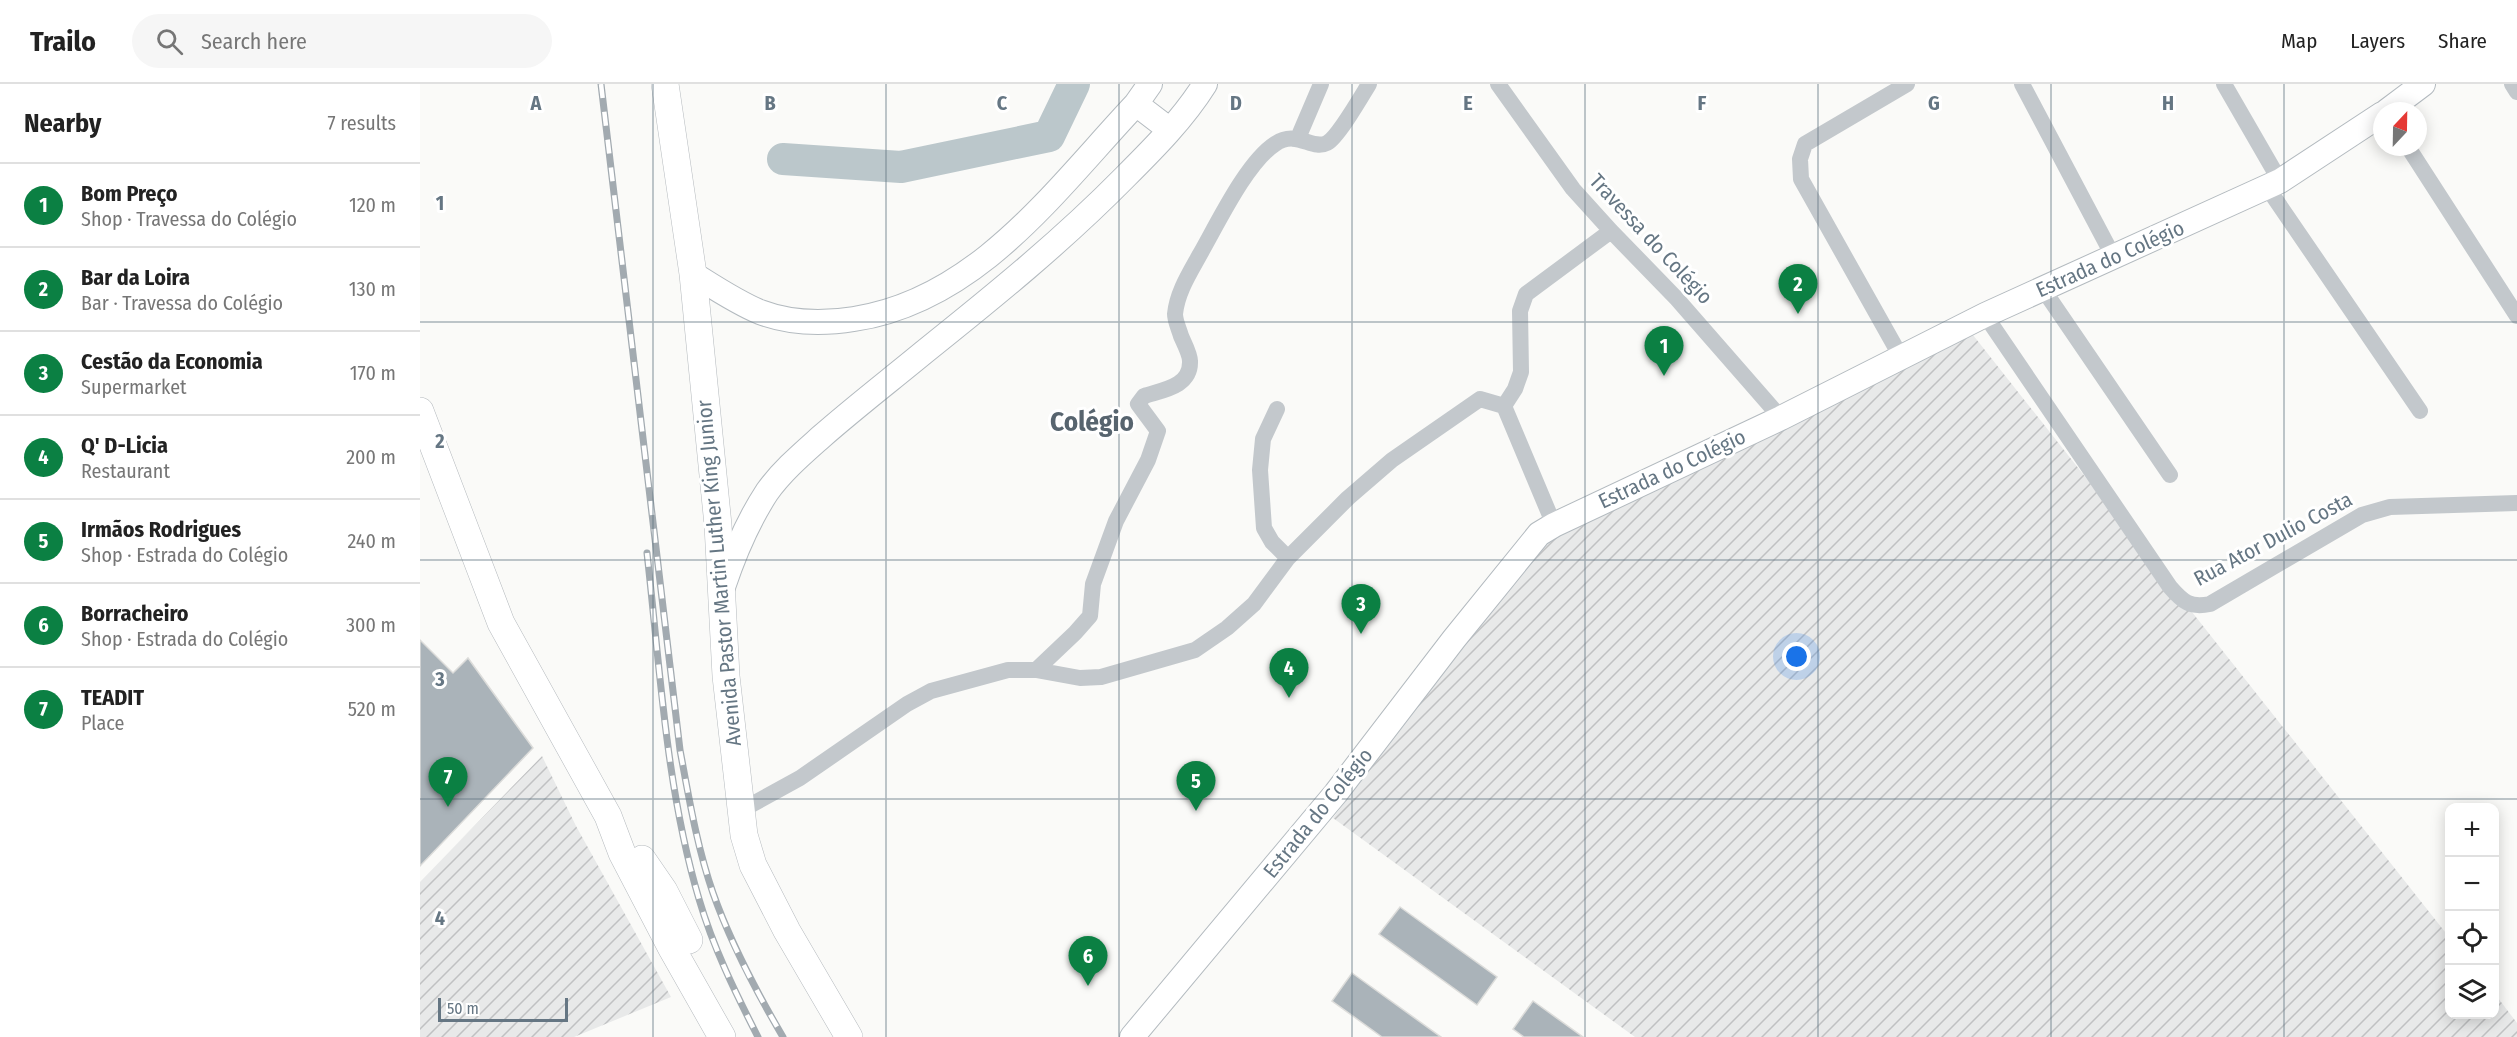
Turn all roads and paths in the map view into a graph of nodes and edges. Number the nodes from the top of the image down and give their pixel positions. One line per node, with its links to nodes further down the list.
1 (665, 84): 22 (main road, Avenida Pastor Martin Luther King Junior)
2 (1150, 84): 14 (main road)
3 (1205, 84): 16 (main road)
4 (1321, 84): 17 (street)
5 (1369, 84): 17 (street)
6 (1500, 84): 20 (street, Travessa do Colégio)
7 (1907, 84): 26 (street)
8 (2022, 84): 21 (street)
9 (2224, 84): 19 (street)
10 (2423, 84): 13 (main road)
11 (2512, 84): 12 (street)
12 (2517, 92)
13 (2399, 102)
14 (1136, 104): 16 (main road); 22 (main road)
15 (2373, 120): 19 (main road, Estrada do Colégio)
16 (1170, 130): 36 (main road)
17 (1298, 138): 37 (street)
18 (2414, 156): 25 (street)
19 (2273, 184): 21 (main road, Estrada do Colégio); 30 (street)
20 (1611, 231): 27 (street); 31 (street, Travessa do Colégio)
21 (2114, 256): 23 (main road, Estrada do Colégio)
22 (693, 273): 36 (main road, Avenida Pastor Martin Luther King Junior)
23 (2043, 289): 24 (main road, Estrada do Colégio); 32 (street)
24 (1985, 315): 26 (main road, Estrada do Colégio); 33 (street, Rua Ator Dulio Costa)
25 (2517, 316)
26 (1901, 357): 31 (main road, Estrada do Colégio)
27 (1504, 406): 34 (street); 35 (street)
28 (1277, 409): 35 (street)
29 (420, 411): 39 (main road)
30 (2420, 411)
31 (1781, 418): 34 (main road, Estrada do Colégio)
32 (2170, 475)
33 (2517, 503)
34 (1554, 525): 45 (main road, Estrada do Colégio)
35 (1288, 558): 37 (street)
36 (721, 592): 38 (main road, Avenida Pastor Martin Luther King Junior)
37 (1036, 670): 38 (street)
38 (740, 810): 40 (main road, Avenida Pastor Martin Luther King Junior)
39 (608, 816): 41 (main road); 42 (main road)
40 (800, 956): 43 (main road); 44 (main road, Avenida Pastor Martin Luther King Junior)
41 (722, 1037)
42 (738, 1037)
43 (830, 1037)
44 (849, 1037)
45 (1132, 1037)

